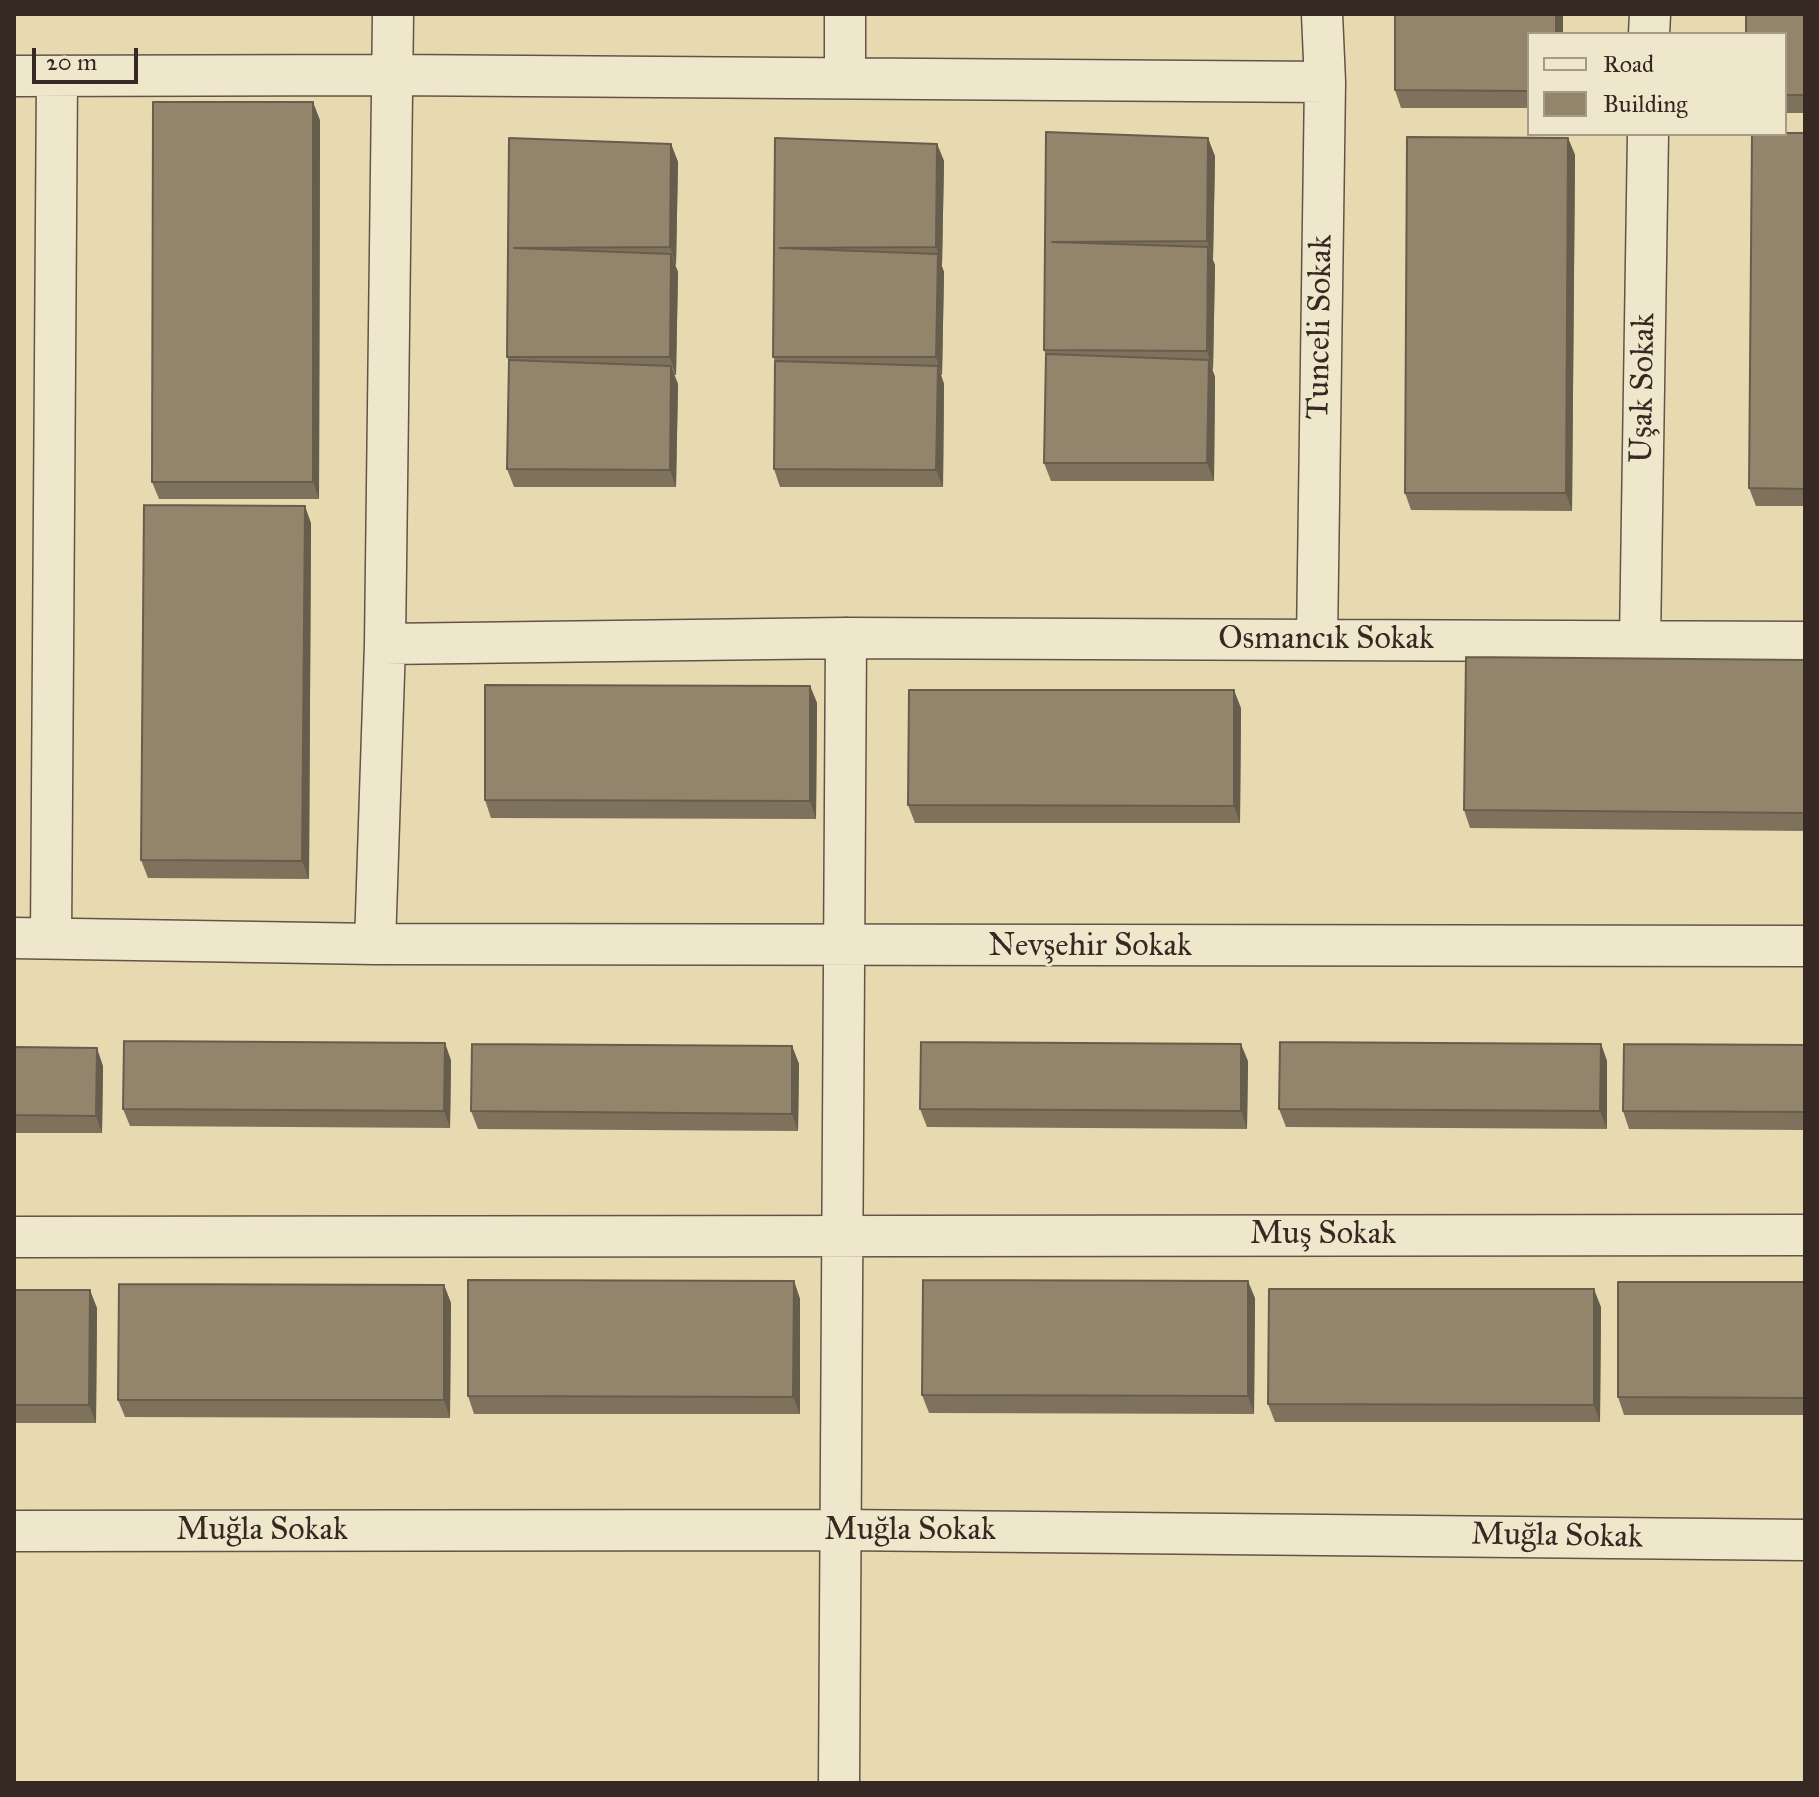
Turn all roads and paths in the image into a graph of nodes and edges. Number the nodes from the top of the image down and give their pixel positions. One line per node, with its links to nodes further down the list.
1 (393, 14): 4 (street)
2 (845, 14): 7 (street)
3 (1322, 14): 8 (street, Tunceli Sokak)
4 (392, 75): 6 (street); 7 (street); 14 (street)
5 (14, 76): 6 (street)
6 (57, 76): 15 (street)
7 (845, 78): 8 (street)
8 (1325, 82): 11 (street, Tunceli Sokak)
9 (1648, 136): 12 (street, Uşak Sokak)
10 (846, 638): 11 (street, Osmancık Sokak); 14 (street, Osmancık Sokak); 18 (street)
11 (1317, 640): 12 (street, Osmancık Sokak)
12 (1640, 641): 13 (street, Osmancık Sokak)
13 (1805, 642)
14 (385, 644): 16 (street)
15 (32, 938): 16 (street, Nevşehir Sokak)
16 (375, 944): 18 (street, Nevşehir Sokak)
17 (1805, 946): 18 (street, Nevşehir Sokak)
18 (844, 947): 19 (street)
19 (842, 1234): 20 (street, Muş Sokak); 21 (street, Muş Sokak); 22 (street)
20 (1805, 1235)
21 (14, 1237)
22 (840, 1530): 23 (street, Muğla Sokak); 24 (street, Muğla Sokak); 25 (street)
23 (14, 1531)
24 (1805, 1540)
25 (839, 1783)

